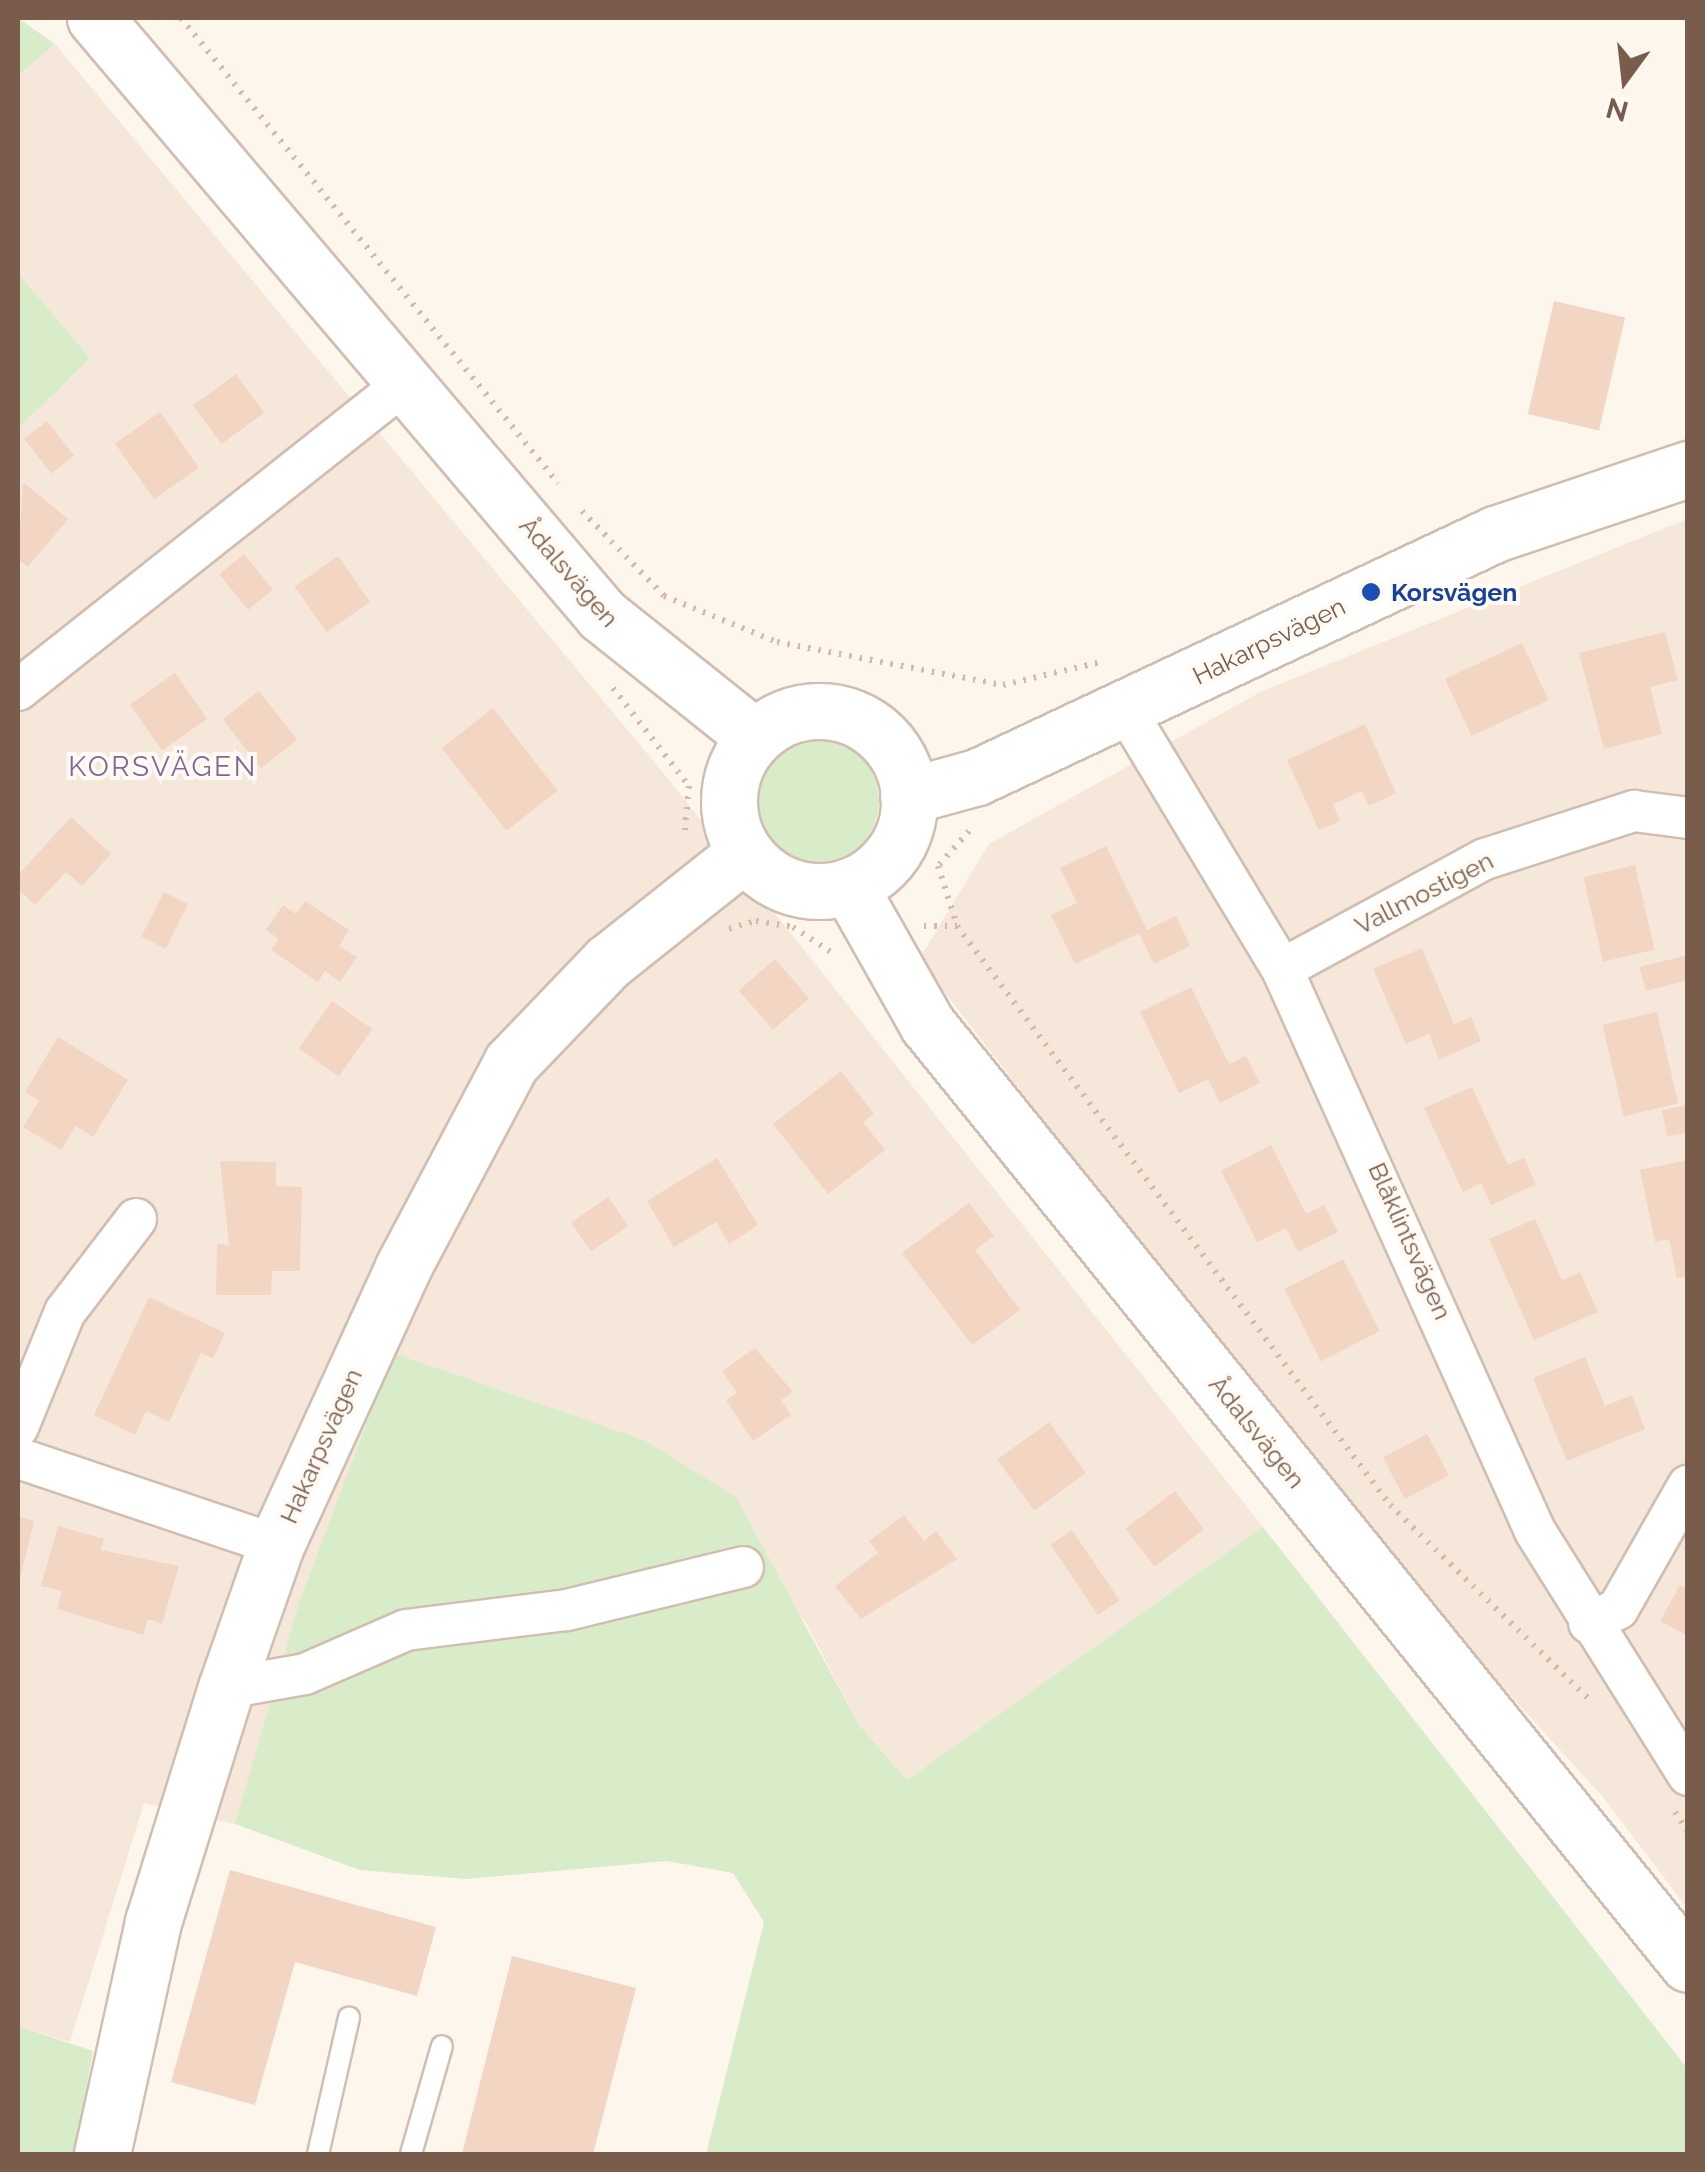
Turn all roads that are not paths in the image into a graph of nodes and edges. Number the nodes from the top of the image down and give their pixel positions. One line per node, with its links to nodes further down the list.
1 (95, 18): 2 (main road, Ådalsvägen)
2 (408, 381): 4 (street); 6 (main road, Ådalsvägen)
3 (1688, 469): 5 (main road, Hakarpsvägen)
4 (18, 690)
5 (1125, 710): 7 (main road, Hakarpsvägen); 11 (street, Blåklintsvägen)
6 (755, 737): 7 (main road); 9 (main road)
7 (908, 796): 10 (main road)
8 (1688, 818): 11 (street, Vallmostigen)
9 (745, 852): 10 (main road); 16 (main road, Hakarpsvägen)
10 (858, 909): 21 (main road, Ådalsvägen)
11 (1282, 969): 18 (street, Blåklintsvägen)
12 (136, 1219): 13 (street)
13 (18, 1427)
14 (18, 1458): 16 (street)
15 (1688, 1486): 18 (street)
16 (276, 1545): 19 (main road, Hakarpsvägen)
17 (743, 1568): 19 (street)
18 (1589, 1623): 20 (street, Blåklintsvägen)
19 (226, 1688): 24 (main road, Hakarpsvägen)
20 (1678, 1789)
21 (1688, 1964)
22 (349, 2017): 25 (lane)
23 (442, 2046): 26 (lane)
24 (102, 2154)
25 (318, 2154)
26 (411, 2154)

